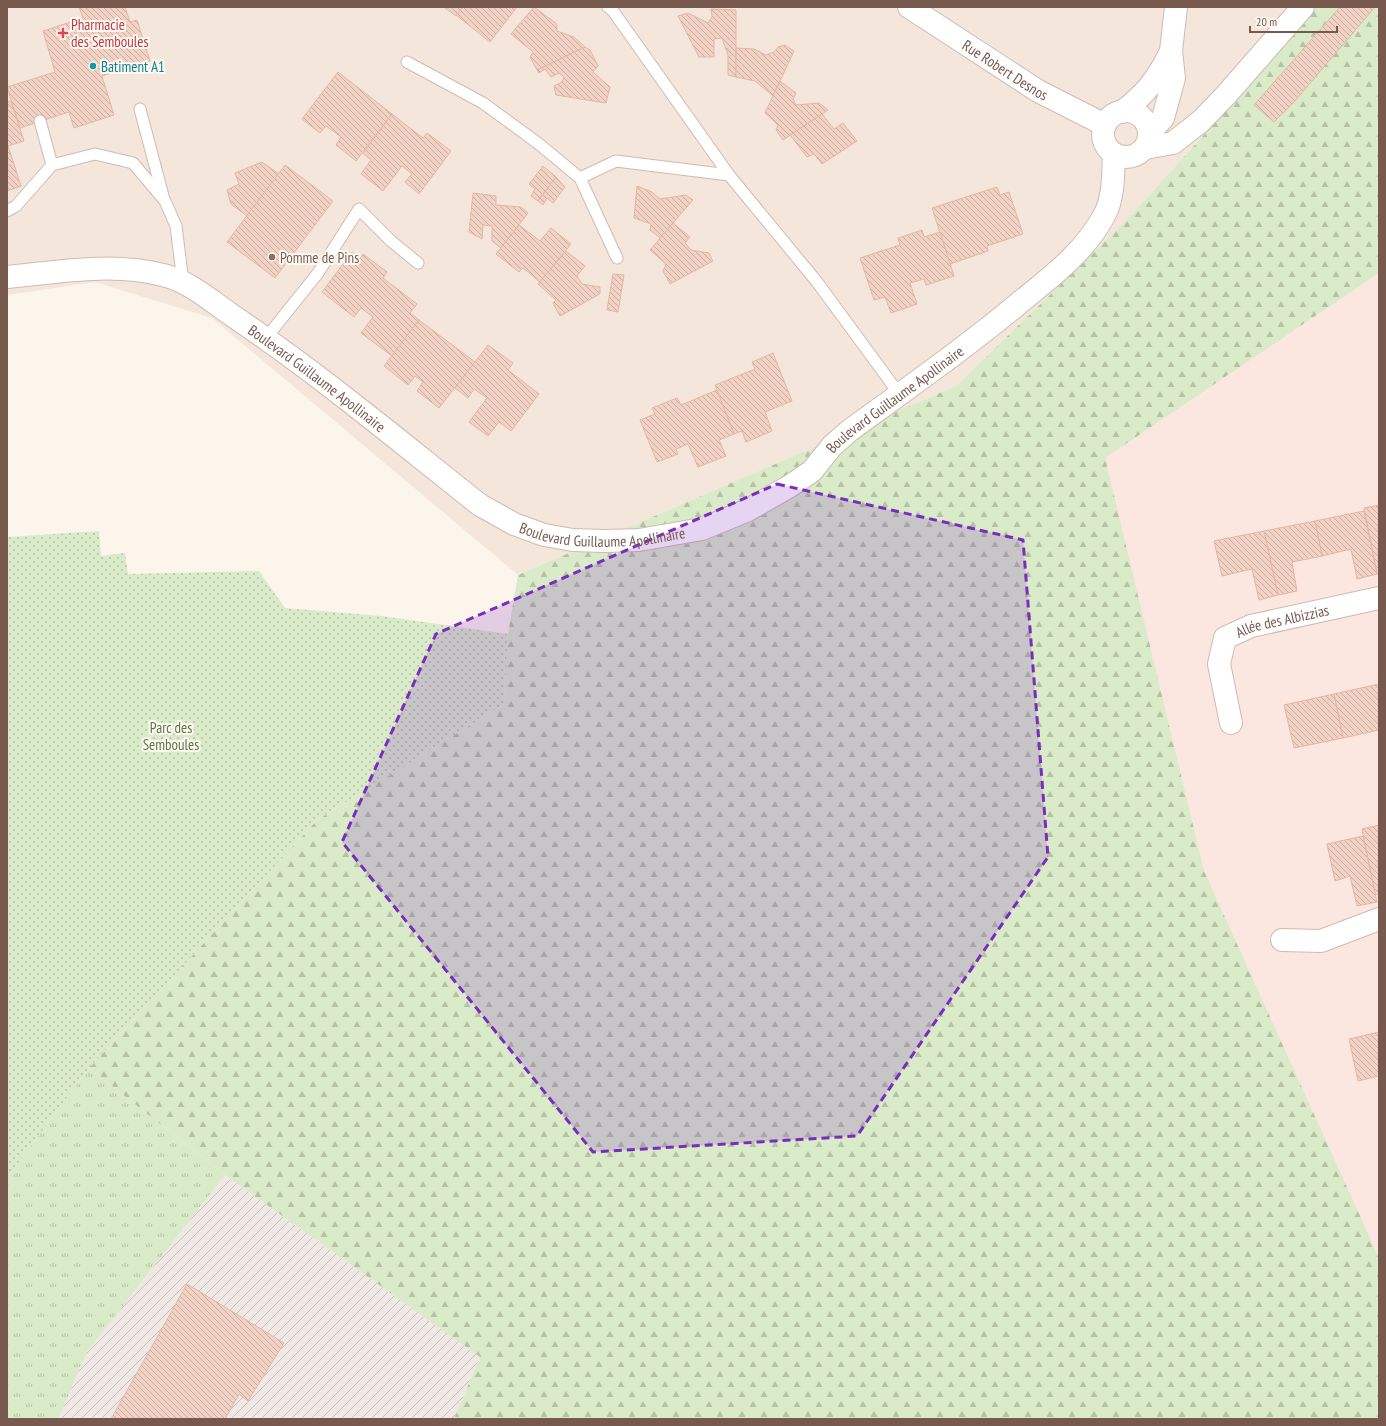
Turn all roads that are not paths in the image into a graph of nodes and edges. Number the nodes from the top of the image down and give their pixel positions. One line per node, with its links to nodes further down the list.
1 (608, 7): 14 (lane)
2 (909, 7): 10 (street, Rue Robert Desnos)
3 (1176, 7): 5 (street)
4 (1303, 7): 11 (street)
5 (1171, 51): 8 (street); 11 (street)
6 (406, 62): 15 (lane)
7 (140, 109): 16 (lane)
8 (1122, 112): 10 (street); 11 (street)
9 (40, 121): 13 (lane)
10 (1105, 125): 12 (street)
11 (1147, 141): 12 (street)
12 (1114, 154): 23 (street, Boulevard Guillaume Apollinaire)
13 (52, 165): 16 (lane); 17 (lane)
14 (729, 175): 15 (lane); 23 (lane)
15 (580, 178): 18 (lane)
16 (165, 201): 21 (lane)
17 (7, 211)
18 (617, 258)
19 (418, 263): 22 (lane)
20 (7, 278): 21 (street, Boulevard Guillaume Apollinaire)
21 (183, 282): 22 (street, Boulevard Guillaume Apollinaire)
22 (266, 338): 23 (street, Boulevard Guillaume Apollinaire)
23 (900, 394)
24 (1379, 598): 25 (street, Allée des Albizzias)
25 (1231, 724)
26 (1379, 919): 27 (street)
27 (1282, 940)

